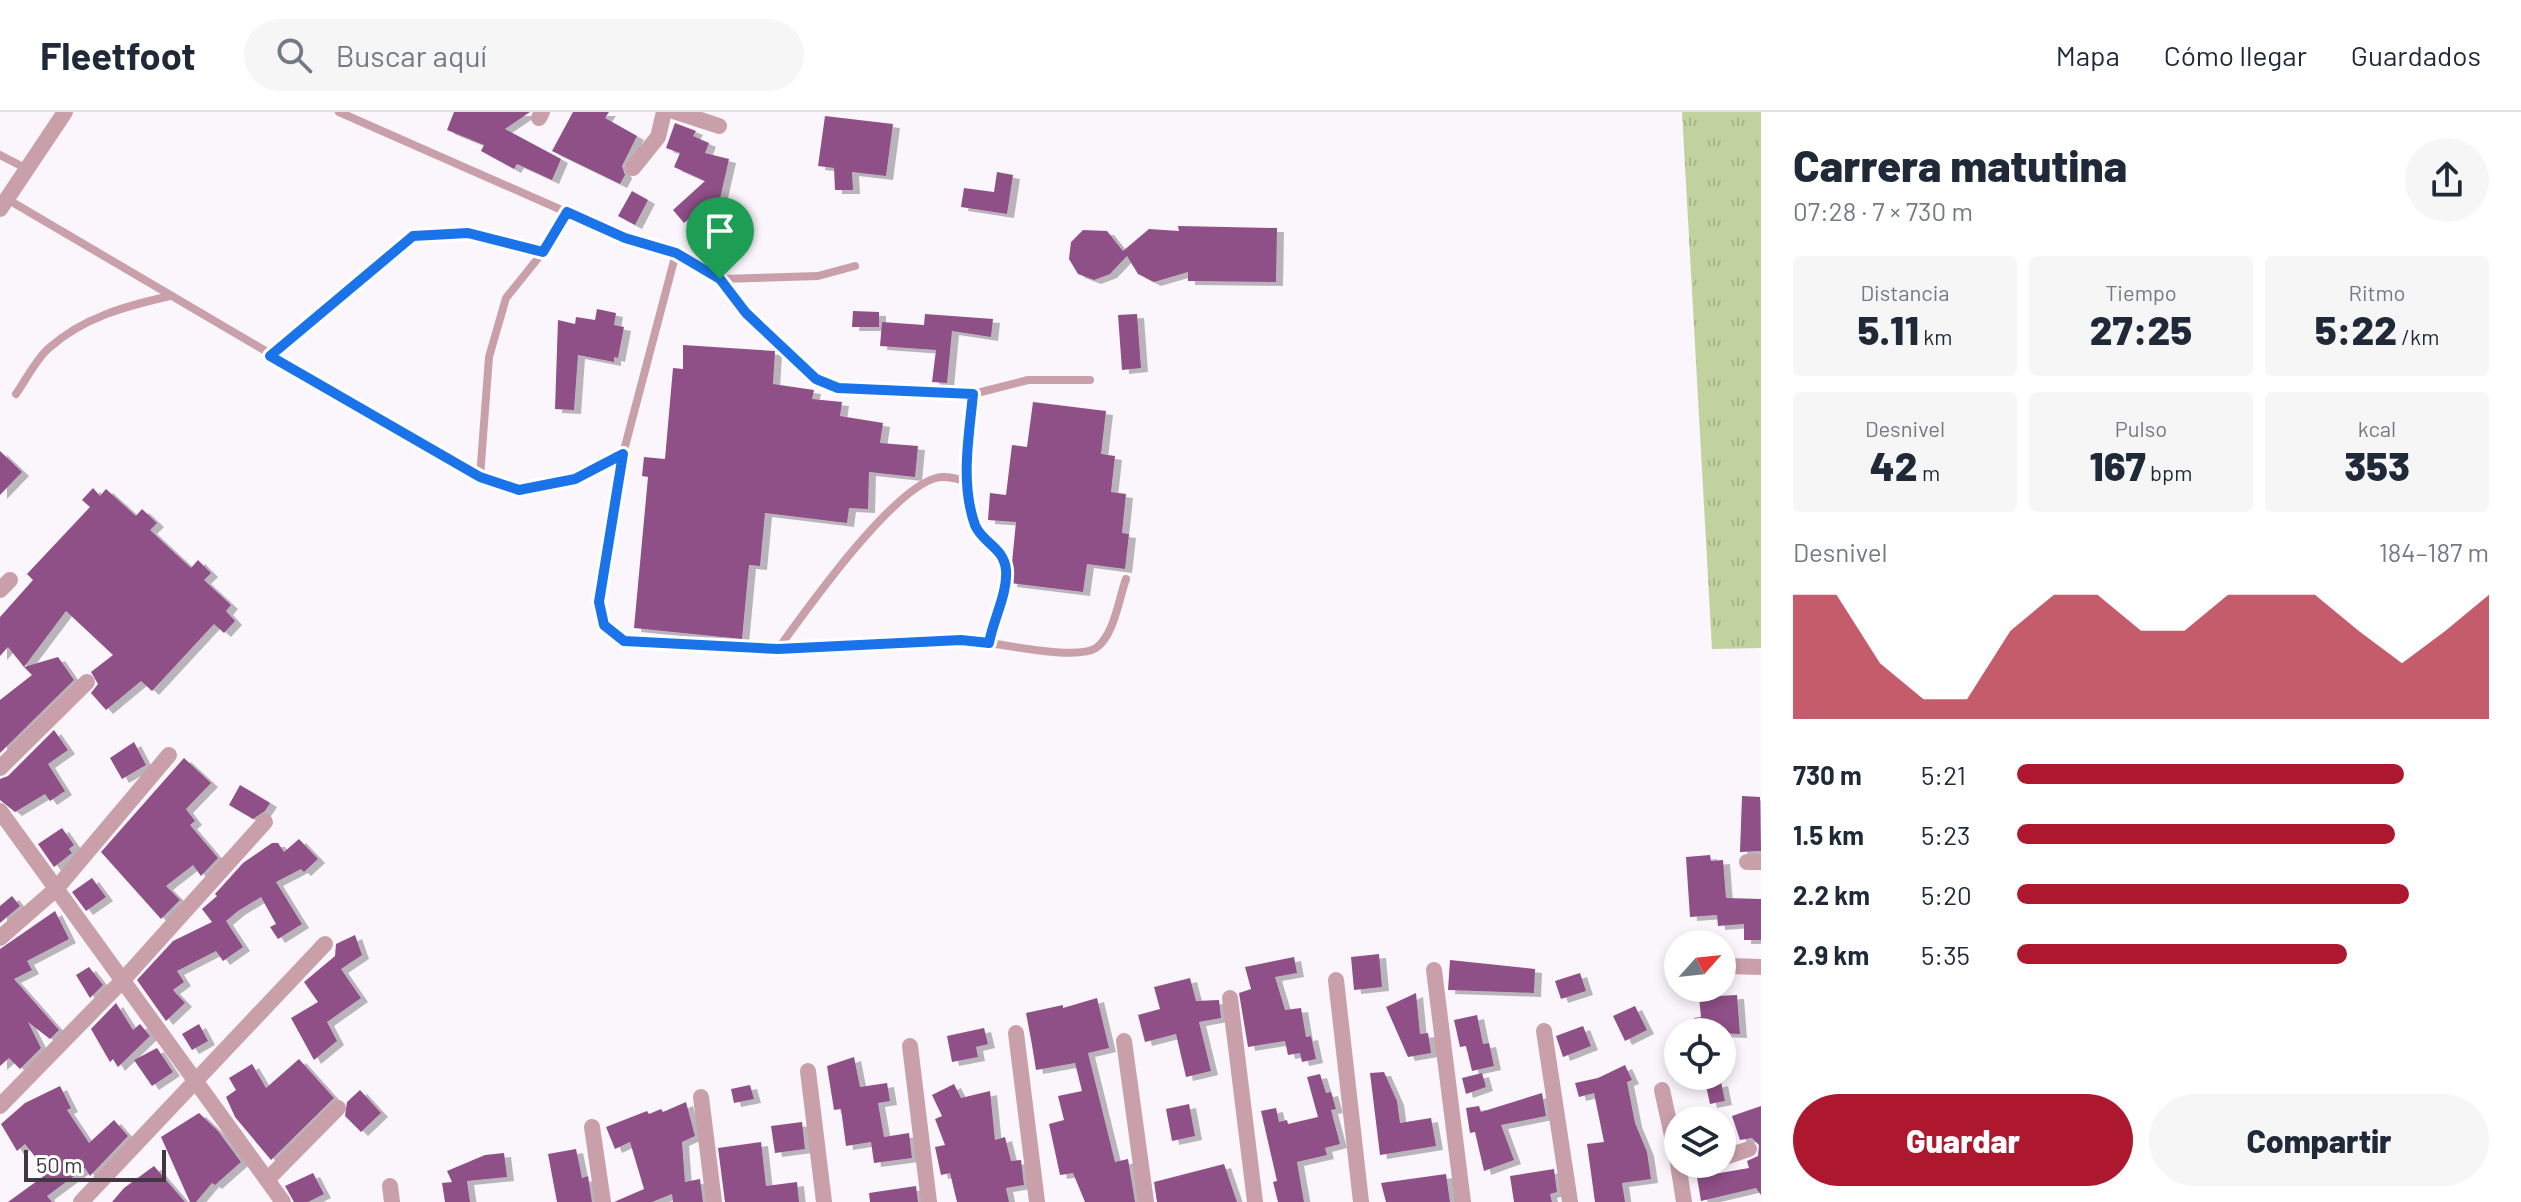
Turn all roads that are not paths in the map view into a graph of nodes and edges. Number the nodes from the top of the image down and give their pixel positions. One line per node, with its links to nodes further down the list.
1 (65, 112): 8 (street)
2 (339, 112): 10 (lane)
3 (664, 112): 7 (street)
4 (676, 112): 5 (street)
5 (719, 126)
6 (0, 155): 8 (lane)
7 (633, 168)
8 (27, 169): 9 (street)
9 (4, 204): 15 (lane)
10 (567, 212): 11 (lane); 12 (lane)
11 (543, 252): 16 (lane); 21 (lane)
12 (676, 253): 14 (lane); 20 (lane)
13 (855, 266): 14 (lane)
14 (720, 279): 19 (lane)
15 (171, 296): 16 (lane); 18 (lane)
16 (270, 356): 21 (lane)
17 (1090, 380): 19 (lane)
18 (16, 394)
19 (973, 394): 22 (lane)
20 (623, 454): 21 (lane); 25 (lane)
21 (480, 477)
22 (966, 481): 24 (lane); 25 (lane)
23 (1126, 579): 24 (lane)
24 (989, 643): 25 (lane)
25 (778, 649)
26 (87, 682): 28 (street)
27 (169, 755): 31 (street)
28 (0, 768)
29 (0, 811): 31 (street)
30 (265, 822): 37 (street)
31 (56, 889): 32 (street); 37 (street)
32 (0, 938)
33 (325, 944): 45 (street)
34 (1736, 966): 35 (street)
35 (1761, 967)
36 (1434, 970): 66 (street)
37 (123, 980): 45 (street); 48 (street)
38 (1336, 980): 65 (street)
39 (1230, 998): 64 (street)
40 (1544, 1031): 67 (street)
41 (1016, 1033): 62 (street)
42 (1124, 1041): 63 (street)
43 (910, 1046): 61 (street)
44 (808, 1071): 60 (street)
45 (194, 1081): 54 (street); 56 (street)
46 (1662, 1090): 49 (street)
47 (701, 1097): 59 (street)
48 (0, 1106)
49 (1666, 1106)
50 (338, 1108): 54 (street)
51 (592, 1127): 58 (street)
52 (1749, 1149): 53 (street)
53 (1736, 1153)
54 (269, 1178): 57 (street)
55 (1680, 1178): 68 (street)
56 (81, 1202)
57 (283, 1202)
58 (603, 1202)
59 (714, 1202)
60 (824, 1202)
61 (929, 1202)
62 (1037, 1202)
63 (1146, 1202)
64 (1255, 1202)
65 (1361, 1202)
66 (1463, 1202)
67 (1570, 1202)
68 (1684, 1202)

